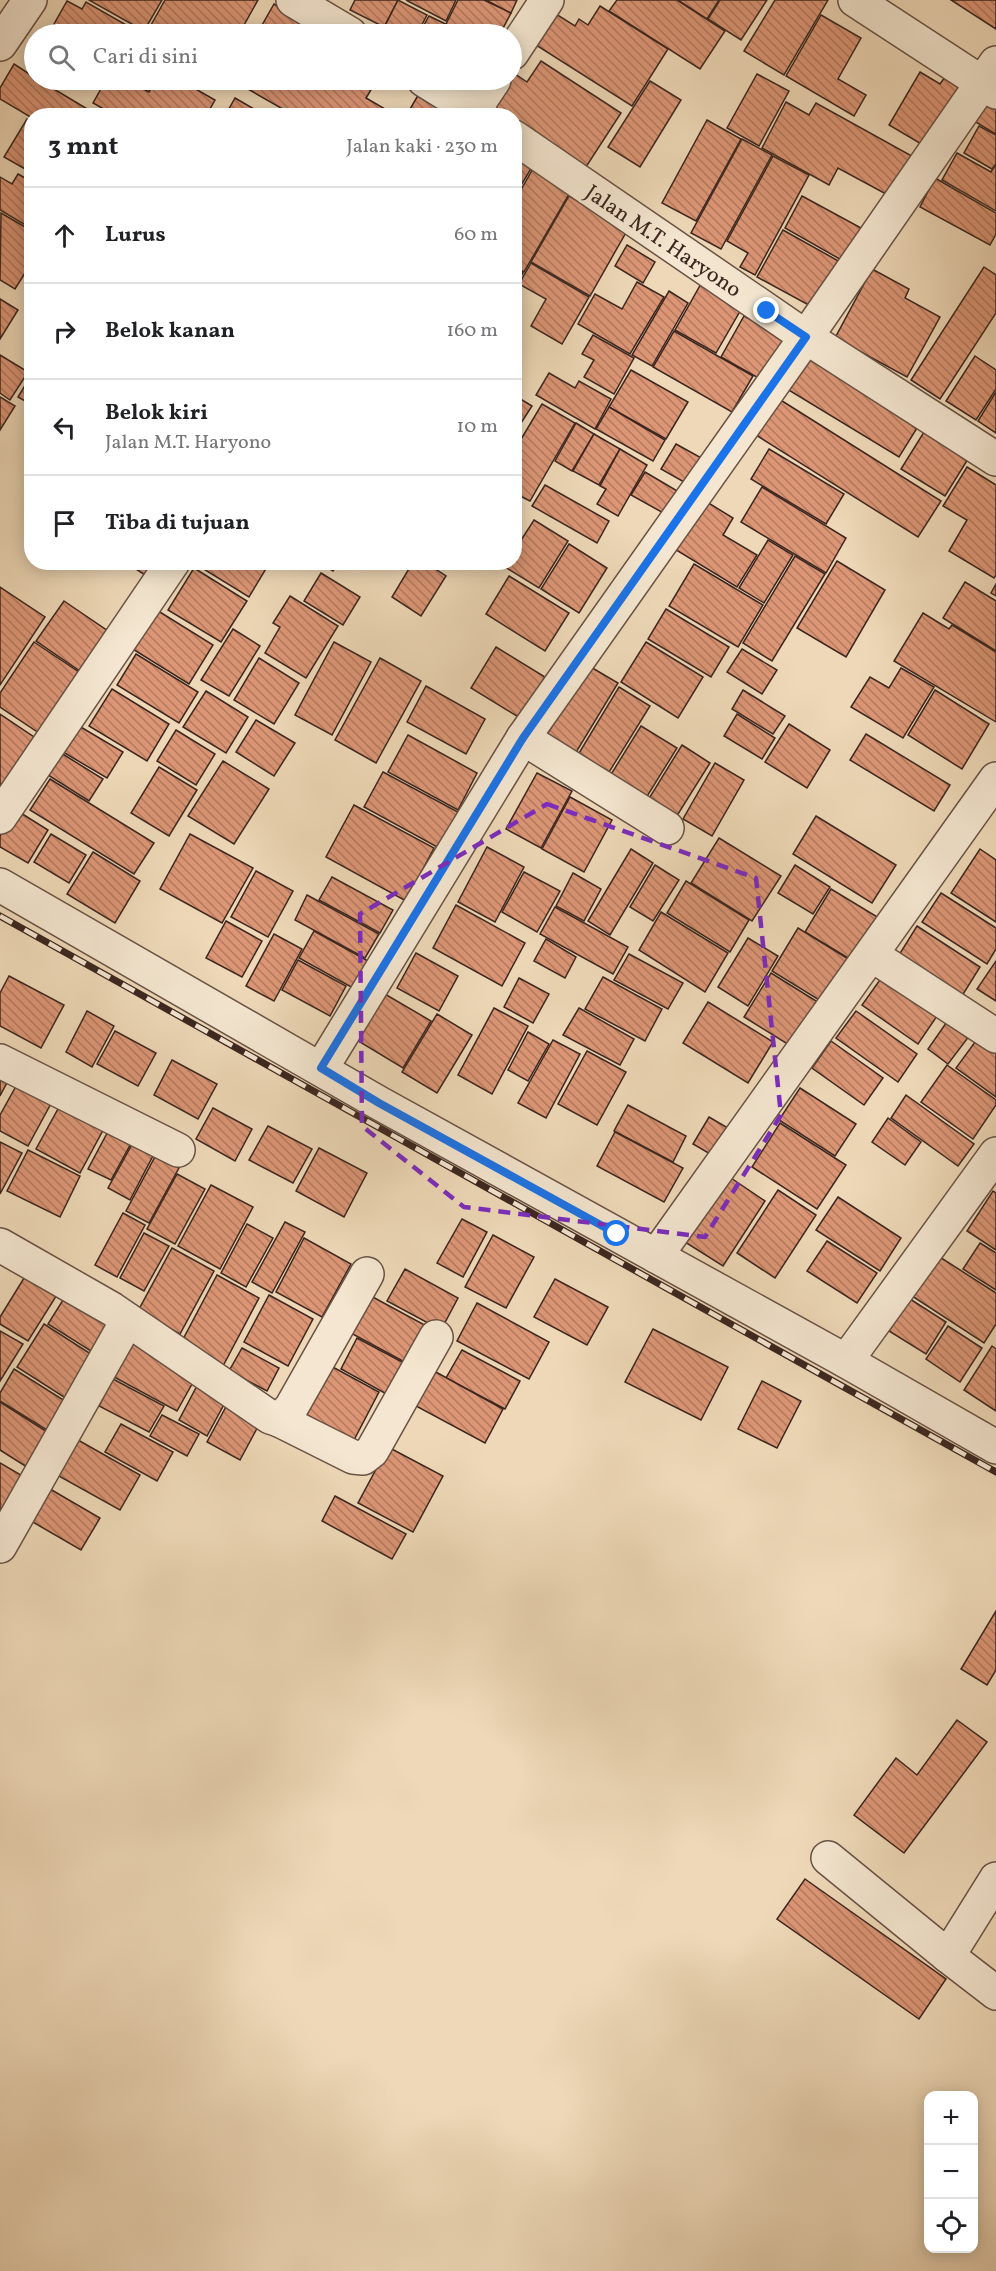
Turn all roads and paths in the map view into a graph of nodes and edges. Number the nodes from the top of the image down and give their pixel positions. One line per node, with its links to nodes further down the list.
1 (30, 0): 7 (street)
2 (293, 0): 5 (street)
3 (546, 0): 6 (street)
4 (855, 0): 8 (street)
5 (333, 24)
6 (522, 37)
7 (0, 44)
8 (991, 79): 14 (street)
9 (439, 90): 11 (street)
10 (488, 90): 12 (street)
11 (466, 108)
12 (478, 108)
13 (522, 142): 14 (street, Jalan M.T. Haryono)
14 (806, 337): 15 (street, Jalan M.T. Haryono); 17 (street)
15 (996, 459)
16 (168, 570): 19 (street)
17 (523, 738): 20 (street); 25 (street)
18 (996, 779): 22 (street)
19 (0, 817)
20 (667, 828)
21 (0, 885): 25 (street)
22 (872, 955): 23 (street); 29 (street)
23 (996, 1036)
24 (0, 1061): 26 (street)
25 (321, 1068): 29 (street)
26 (178, 1150)
27 (996, 1154): 33 (street)
28 (0, 1245): 31 (street)
29 (656, 1256): 33 (street)
30 (367, 1274): 34 (street)
31 (127, 1321): 34 (street); 36 (street)
32 (436, 1337): 34 (street)
33 (846, 1361): 35 (street)
34 (279, 1420)
35 (996, 1447)
36 (0, 1546)
37 (828, 1858): 39 (street)
38 (996, 1879): 39 (street)
39 (948, 1956): 40 (street)
40 (996, 1993)

